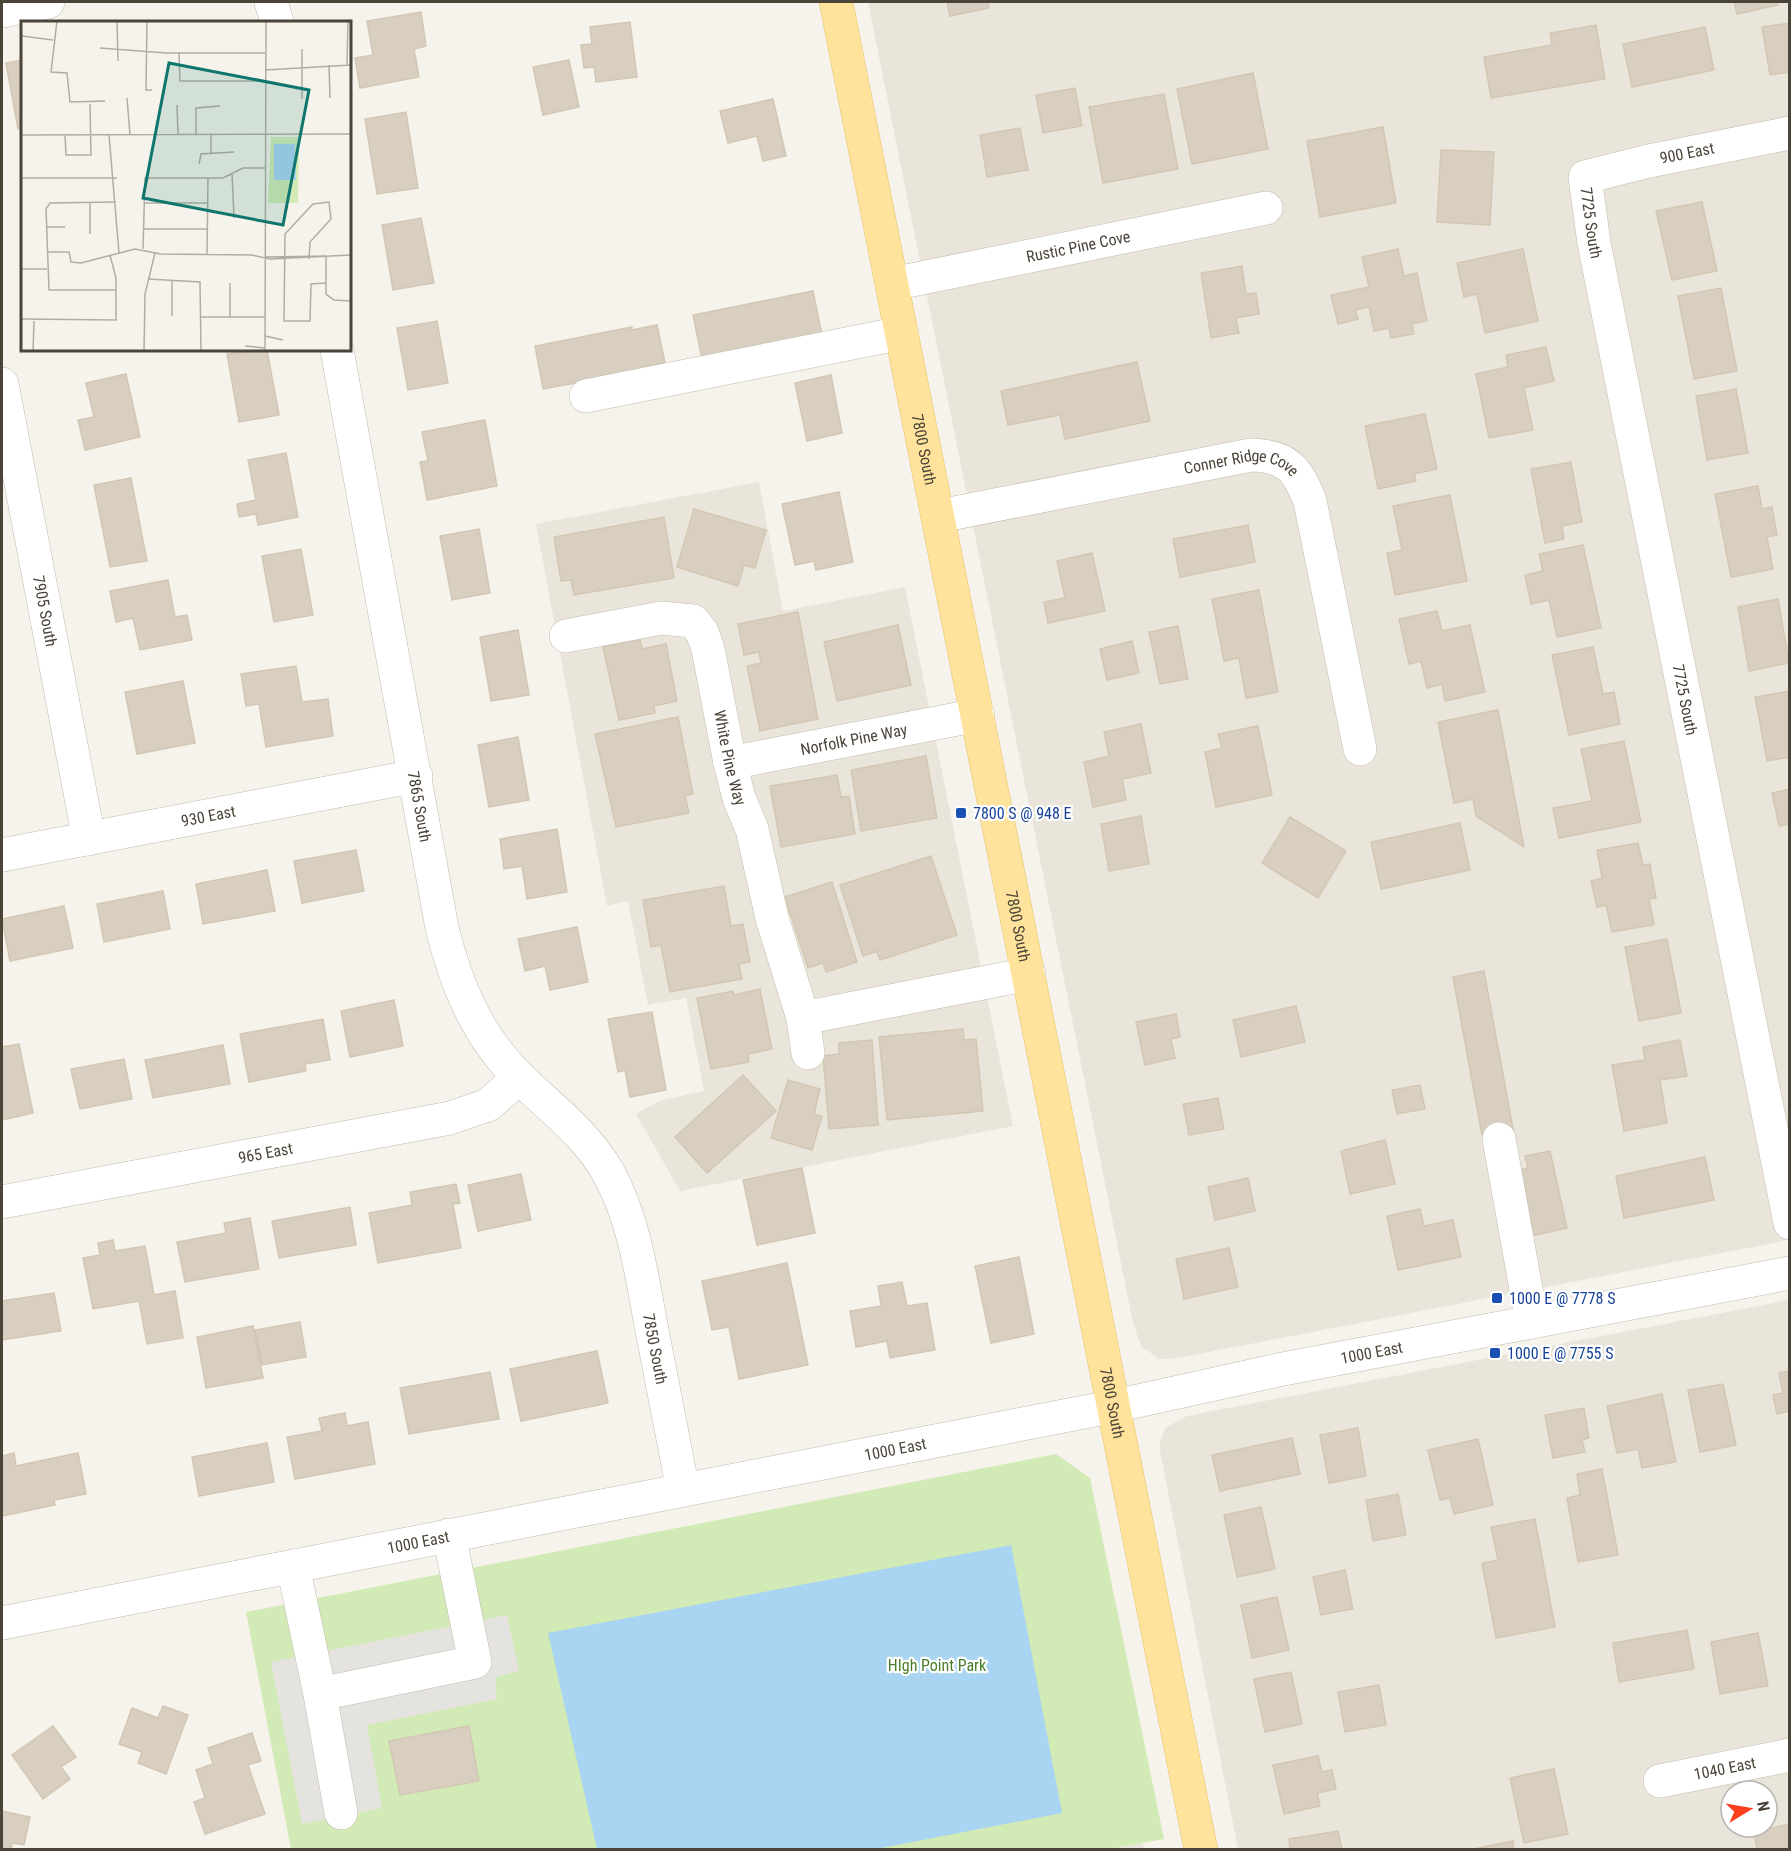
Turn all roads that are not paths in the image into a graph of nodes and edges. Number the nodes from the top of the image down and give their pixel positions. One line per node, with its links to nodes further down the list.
1 (48, 2): 4 (street)
2 (271, 2): 5 (street)
3 (836, 2): 9 (main road, 7800 South)
4 (2, 11)
5 (277, 21)
6 (1790, 133): 7 (street, 900 East)
7 (1585, 177): 29 (street, 7725 South)
8 (1266, 208): 9 (street, Rustic Pine Cove)
9 (892, 284): 10 (main road, 7800 South)
10 (902, 333): 13 (street); 14 (main road, 7800 South)
11 (337, 351): 19 (street, 7865 South)
12 (2, 384): 20 (street, 7905 South)
13 (586, 396)
14 (939, 516): 16 (main road, 7800 South); 17 (street, Conner Ridge Cove)
15 (566, 636): 18 (street, White Pine Way)
16 (978, 715): 18 (street, Norfolk Pine Way); 22 (main road, 7800 South)
17 (1360, 749)
18 (730, 763): 23 (street, White Pine Way)
19 (416, 777): 20 (street, 930 East); 25 (street, 7865 South)
20 (89, 838): 21 (street, 930 East)
21 (2, 855)
22 (1029, 974): 23 (street); 32 (main road, 7800 South)
23 (803, 1018): 24 (street, White Pine Way)
24 (808, 1053)
25 (519, 1078): 27 (street, 965 East); 28 (street, 7865 South)
26 (1499, 1139): 31 (street)
27 (2, 1202)
28 (625, 1208): 33 (street, 7850 South)
29 (1790, 1223)
30 (1790, 1273): 31 (street, 1000 East)
31 (1532, 1322): 32 (street, 1000 East)
32 (1115, 1406): 33 (street, 1000 East); 41 (main road, 7800 South)
33 (683, 1490): 34 (street, 1000 East)
34 (449, 1535): 35 (street, 1000 East); 37 (street)
35 (293, 1566): 36 (street, 1000 East); 37 (street)
36 (2, 1623)
37 (320, 1694): 40 (street)
38 (1790, 1755): 39 (street, 1040 East)
39 (1660, 1781)
40 (341, 1813)
41 (1201, 1850)

